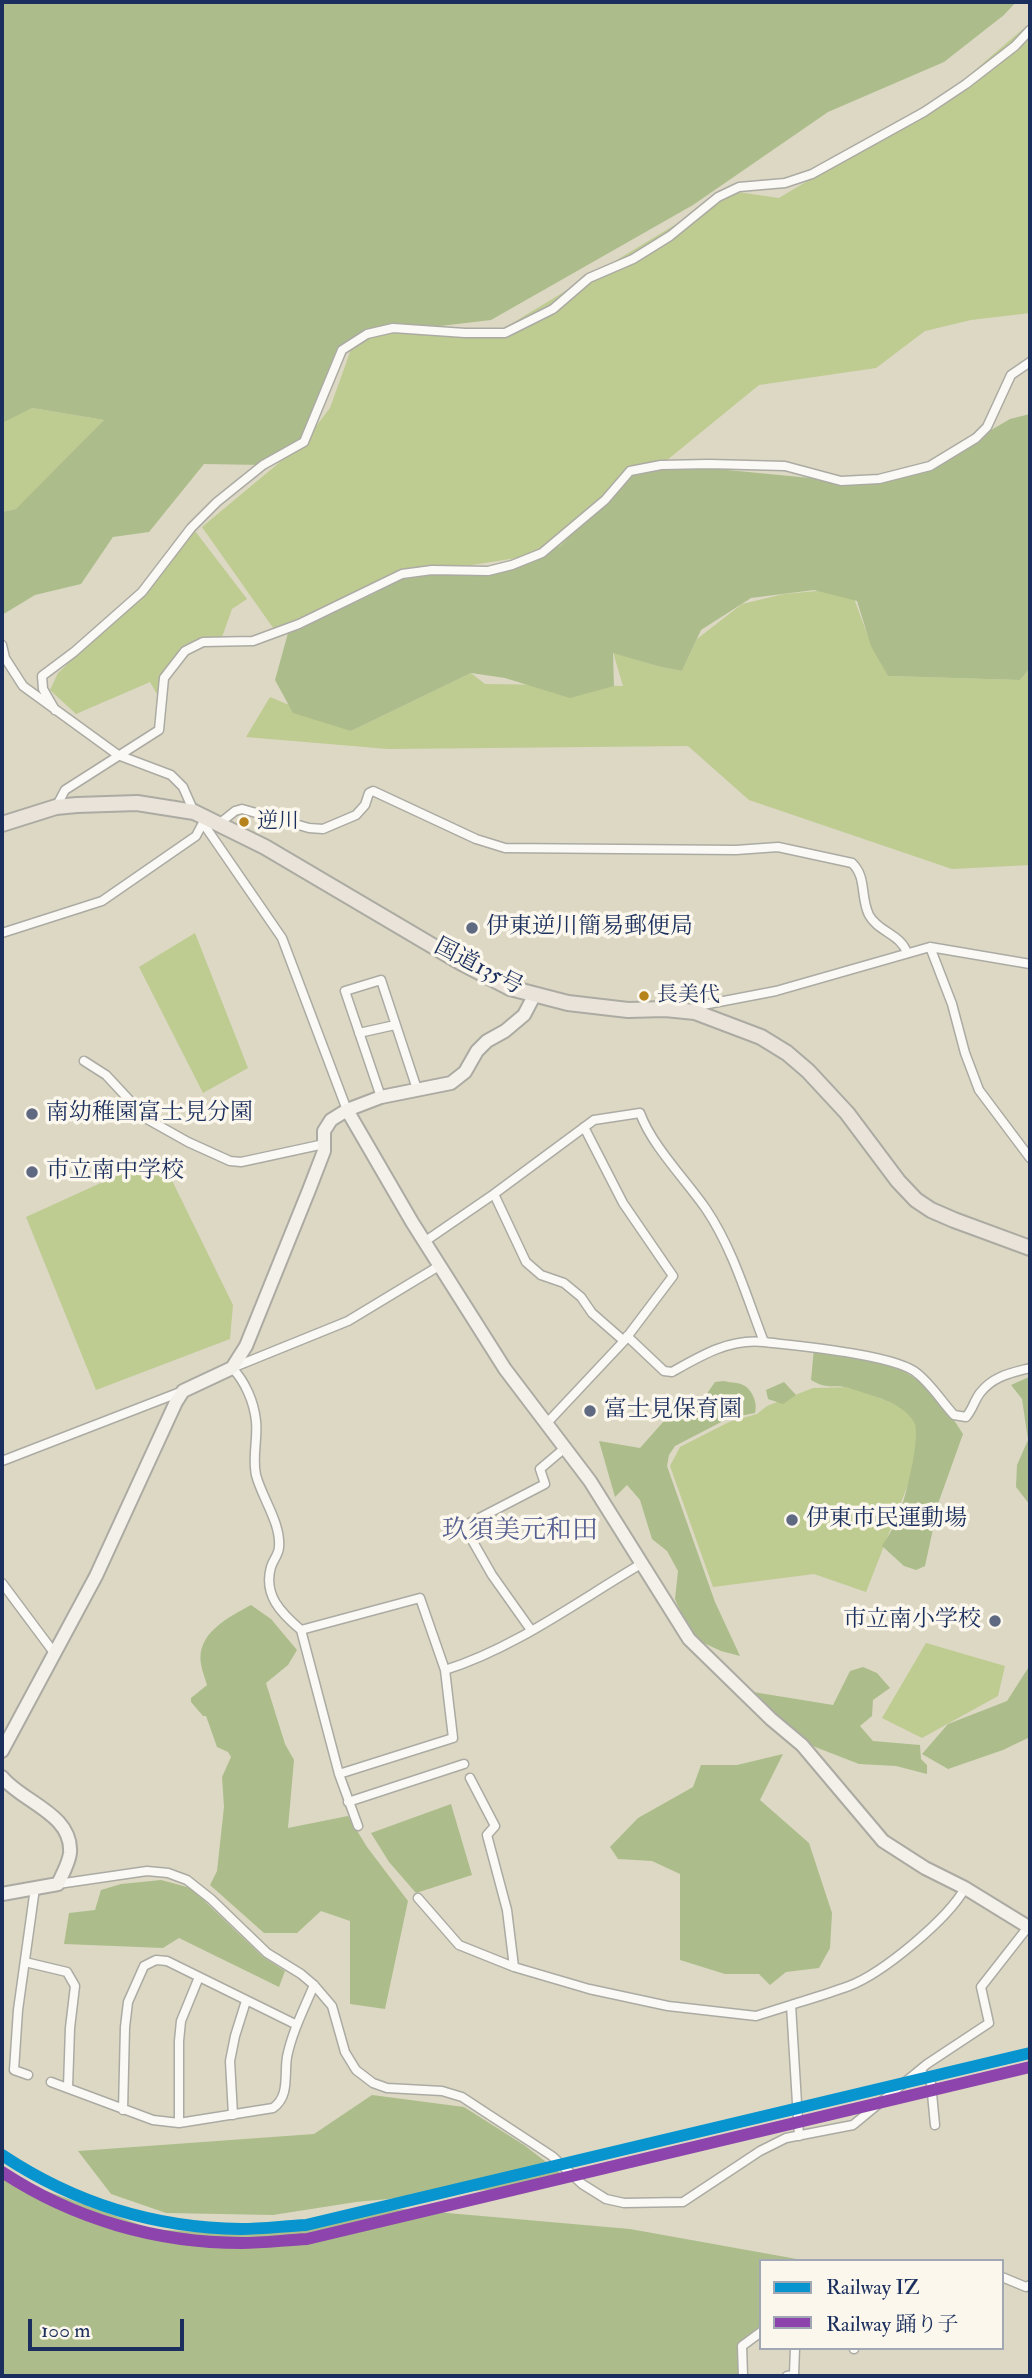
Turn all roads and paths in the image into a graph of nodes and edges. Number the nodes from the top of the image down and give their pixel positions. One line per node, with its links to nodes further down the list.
1 (1030, 30): 4 (street)
2 (1030, 362): 5 (street)
3 (2, 645): 4 (street)
4 (55, 710): 5 (street)
5 (118, 755): 6 (street); 7 (street)
6 (56, 807): 7 (highway, 国道135号); 9 (highway, 国道135号)
7 (200, 815): 8 (highway, 国道135号); 10 (street); 21 (street)
8 (220, 823): 12 (street); 14 (highway, 国道135号)
9 (2, 824)
10 (2, 933)
11 (930, 947): 12 (street); 13 (street); 24 (street)
12 (907, 953): 15 (street)
13 (1030, 964)
14 (534, 996): 15 (highway, 国道135号); 19 (street)
15 (695, 1012): 27 (highway, 国道135号)
16 (395, 1025): 17 (street); 17 (street); 19 (street)
17 (359, 1033): 20 (street)
18 (84, 1061): 23 (street)
19 (417, 1089): 20 (street)
20 (381, 1097): 21 (street)
21 (347, 1110): 23 (street); 26 (street)
22 (584, 1127): 25 (street); 29 (street); 30 (street)
23 (324, 1144): 31 (street)
24 (1030, 1158)
25 (494, 1194): 26 (street); 29 (street)
26 (424, 1242): 28 (street)
27 (1030, 1248)
28 (439, 1266): 31 (street); 34 (street)
29 (625, 1339): 30 (street); 34 (street)
30 (764, 1342): 32 (street)
31 (232, 1368): 33 (street); 39 (street)
32 (1030, 1368)
33 (183, 1391): 36 (street); 41 (street)
34 (548, 1423): 35 (street)
35 (566, 1447): 37 (street); 40 (street)
36 (2, 1461)
37 (641, 1564): 40 (street); 52 (street)
38 (2, 1583): 41 (street)
39 (301, 1630): 42 (street); 45 (street)
40 (531, 1630): 42 (street)
41 (55, 1654): 43 (street)
42 (444, 1670): 45 (street)
43 (2, 1751)
44 (464, 1764): 48 (street)
45 (339, 1774): 48 (street)
46 (2, 1777): 50 (street)
47 (470, 1778): 57 (street)
48 (348, 1802): 49 (street)
49 (358, 1826)
50 (58, 1884): 51 (street); 59 (street)
51 (35, 1888): 53 (street); 56 (street)
52 (965, 1888): 55 (street); 61 (street)
53 (2, 1894)
54 (418, 1898): 57 (street)
55 (1029, 1927): 63 (street)
56 (25, 1962): 64 (street); 66 (street)
57 (514, 1968): 61 (street)
58 (199, 1978): 60 (street); 67 (street); 69 (street)
59 (314, 1985): 62 (street); 71 (street)
60 (246, 2001): 62 (street); 68 (street)
61 (791, 2005): 71 (street)
62 (297, 2025): 68 (street)
63 (920, 2070): 70 (street); 71 (street)
64 (28, 2075)
65 (51, 2082): 66 (street)
66 (68, 2087): 67 (street)
67 (123, 2110): 69 (street)
68 (233, 2115): 69 (street)
69 (179, 2123)
70 (935, 2125)
71 (799, 2136)
72 (1004, 2278): 73 (street)
73 (1030, 2285)
74 (759, 2333): 76 (street)
75 (795, 2350): 77 (street)
76 (743, 2376)
77 (787, 2376)

